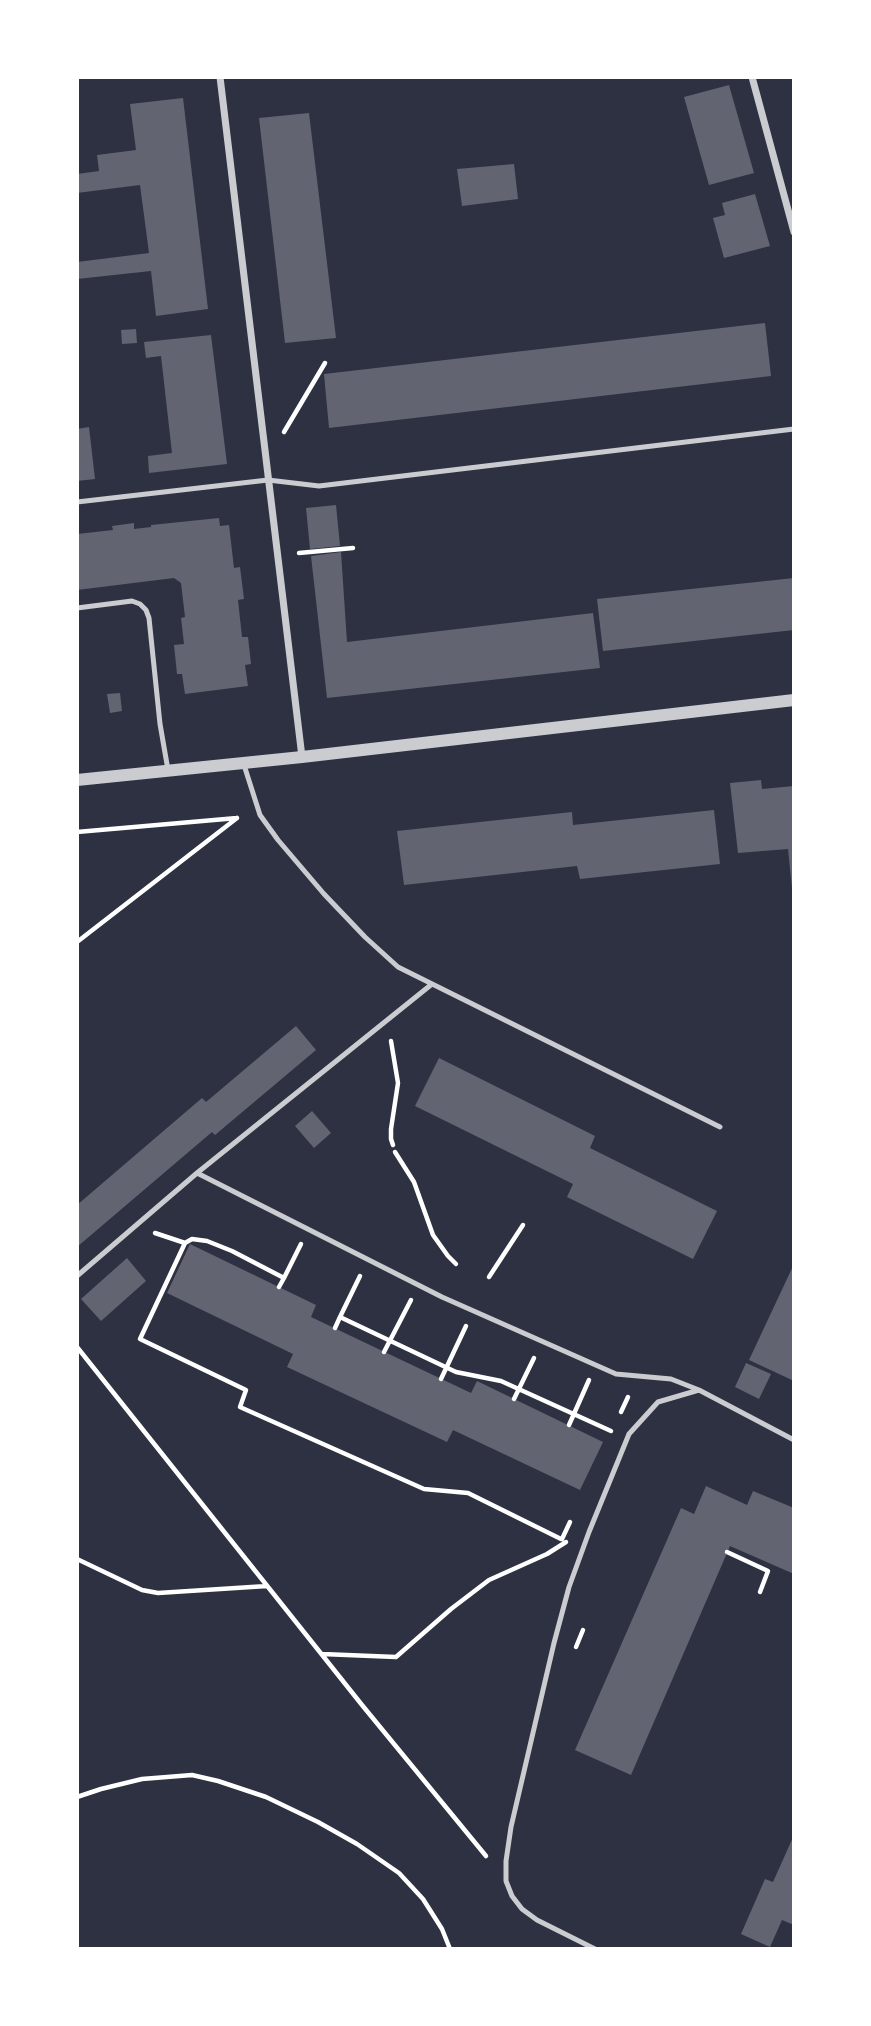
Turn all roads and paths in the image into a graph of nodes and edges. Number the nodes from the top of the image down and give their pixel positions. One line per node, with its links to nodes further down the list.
1 (220, 77): 7 (street)
2 (752, 77): 3 (street)
3 (794, 232)
4 (325, 363): 6 (path)
5 (794, 429): 7 (lane)
6 (284, 432)
7 (268, 480): 8 (lane); 13 (street)
8 (77, 502)
9 (353, 548): 10 (path)
10 (299, 553)
11 (77, 608): 15 (lane)
12 (794, 699): 13 (street)
13 (302, 757): 14 (street)
14 (243, 762): 15 (street); 19 (lane)
15 (168, 770): 16 (street)
16 (77, 780)
17 (77, 832): 18 (path)
18 (77, 942)
19 (432, 984): 21 (lane); 24 (lane)
20 (391, 1041): 22 (path)
21 (720, 1127)
22 (393, 1145)
23 (395, 1152): 29 (path)
24 (197, 1173): 26 (lane); 47 (lane)
25 (523, 1225): 32 (path)
26 (136, 1226): 27 (path); 31 (lane)
27 (185, 1243): 33 (path); 54 (path)
28 (301, 1243): 33 (path)
29 (456, 1264)
30 (362, 1272): 36 (path)
31 (77, 1276)
32 (489, 1277)
33 (284, 1278): 34 (path)
34 (279, 1287)
35 (413, 1296): 39 (path)
36 (340, 1317): 38 (path); 39 (path)
37 (468, 1322): 43 (path)
38 (335, 1328)
39 (390, 1340): 41 (path); 43 (path)
40 (77, 1347): 57 (path)
41 (384, 1352)
42 (536, 1354): 46 (path)
43 (446, 1367): 44 (path); 46 (path)
44 (441, 1379)
45 (590, 1380): 49 (path)
46 (519, 1390): 48 (path); 49 (path)
47 (699, 1390): 52 (lane); 53 (lane)
48 (514, 1399)
49 (573, 1415): 50 (path); 51 (path)
50 (569, 1425)
51 (611, 1432)
52 (794, 1440)
53 (589, 1532): 61 (path); 63 (lane)
54 (562, 1539)
55 (727, 1552): 58 (path)
56 (77, 1559): 57 (path)
57 (267, 1586): 61 (path)
58 (760, 1592)
59 (583, 1630): 60 (path)
60 (576, 1647)
61 (321, 1654): 63 (path)
62 (77, 1797): 64 (path)
63 (506, 1881): 65 (lane)
64 (450, 1949)
65 (595, 1949)

